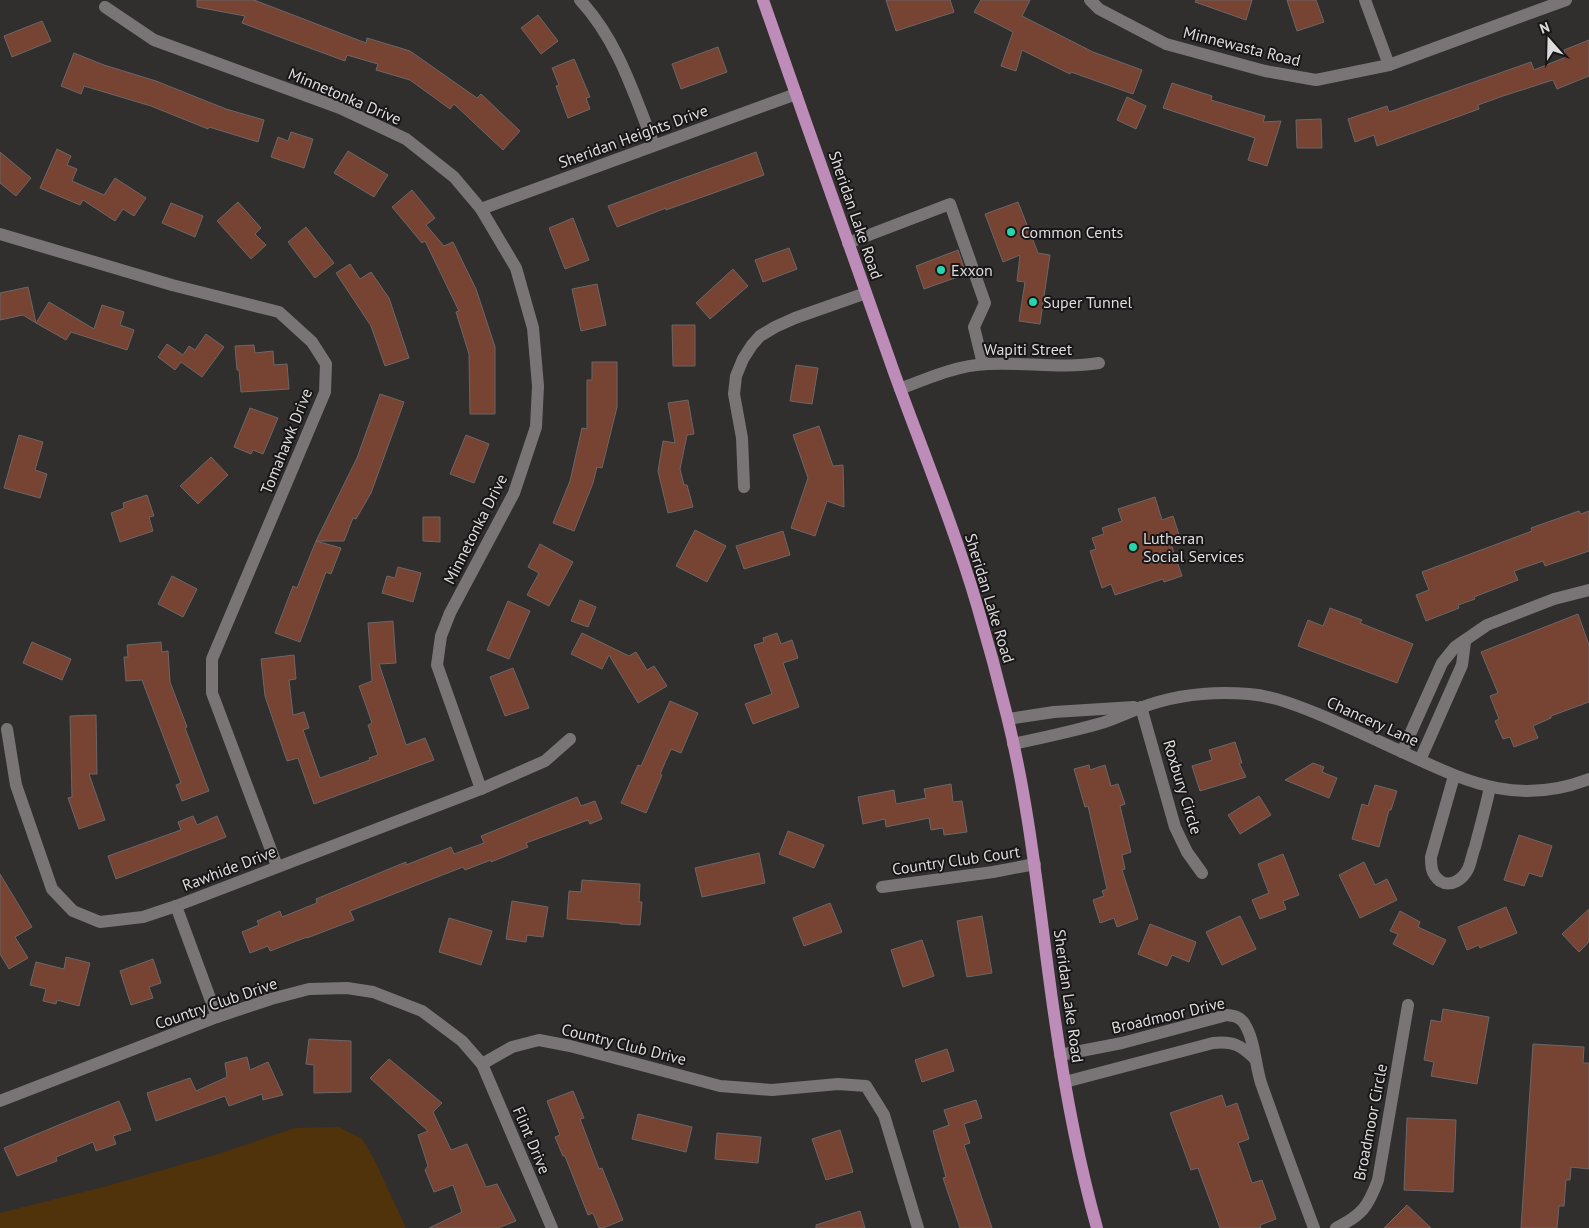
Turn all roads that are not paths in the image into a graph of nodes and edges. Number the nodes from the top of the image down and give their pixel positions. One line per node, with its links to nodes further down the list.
1 (580, 0): 9 (street)
2 (763, 0): 8 (main road, Sheridan Lake Road)
3 (1090, 0): 7 (street, Minnewasta Road)
4 (1365, 0): 7 (street)
5 (1566, 0): 7 (street, Minnewasta Road)
6 (105, 7): 10 (street, Minnetonka Drive)
7 (1389, 65)
8 (796, 94): 9 (street, Sheridan Heights Drive); 12 (main road, Sheridan Lake Road)
9 (654, 145): 10 (street, Sheridan Heights Drive)
10 (481, 209): 30 (street, Minnetonka Drive)
11 (0, 234): 32 (street, Tomahawk Drive)
12 (848, 243): 13 (main road, Sheridan Lake Road); 15 (street)
13 (866, 293): 16 (main road, Sheridan Lake Road); 17 (street)
14 (1099, 363): 15 (street, Wapiti Street)
15 (984, 364): 16 (street, Wapiti Street)
16 (900, 389): 21 (main road, Sheridan Lake Road)
17 (744, 487)
18 (1589, 590): 19 (street)
19 (1465, 642): 25 (street); 26 (street)
20 (1141, 707): 21 (street, Chancery Lane); 24 (street, Chancery Lane); 25 (street, Chancery Lane); 33 (street, Roxbury Circle)
21 (1008, 719): 24 (main road, Sheridan Lake Road)
22 (7, 729): 35 (street, Rawhide Drive)
23 (570, 739): 30 (street, Rawhide Drive)
24 (1013, 744): 31 (main road, Sheridan Lake Road)
25 (1402, 752): 26 (street, Chancery Lane)
26 (1420, 760): 27 (street, Chancery Lane)
27 (1454, 776): 29 (street, Chancery Lane); 29 (street)
28 (1589, 779): 29 (street, Chancery Lane)
29 (1490, 787)
30 (481, 789): 32 (street, Rawhide Drive)
31 (1034, 864): 34 (street, Country Club Court); 38 (main road, Sheridan Lake Road)
32 (277, 866): 35 (street, Rawhide Drive)
33 (1202, 873)
34 (882, 887)
35 (176, 906): 37 (street)
36 (1408, 1004): 47 (street, Broadmoor Circle)
37 (217, 1017): 40 (street, Country Club Drive); 42 (street, Country Club Drive)
38 (1060, 1055): 39 (street, Broadmoor Drive); 41 (main road, Sheridan Lake Road)
39 (1255, 1059): 41 (street); 46 (street, Broadmoor Drive)
40 (482, 1064): 43 (street, Flint Drive); 44 (street, Country Club Drive)
41 (1065, 1082): 45 (main road, Sheridan Lake Road)
42 (0, 1101)
43 (552, 1228)
44 (918, 1228)
45 (1097, 1228)
46 (1314, 1228)
47 (1336, 1228)

